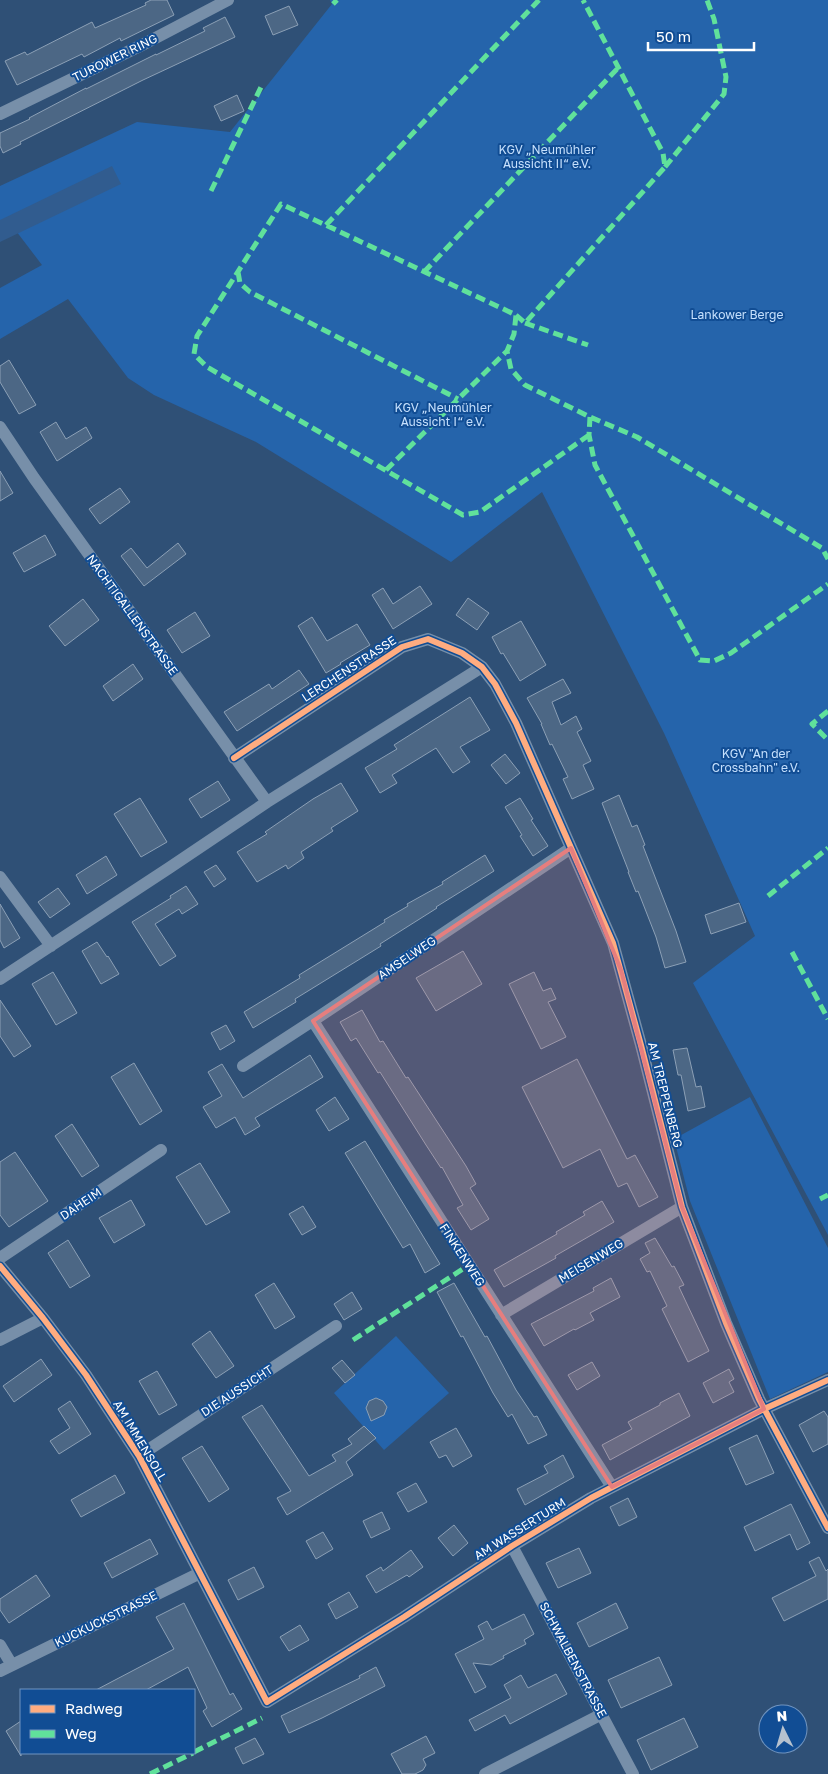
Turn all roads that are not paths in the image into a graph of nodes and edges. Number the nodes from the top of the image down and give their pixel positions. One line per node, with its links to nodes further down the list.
1 (228, 0): 2 (street, TUROWER RING)
2 (0, 114)
3 (0, 427): 5 (street, NACHTIGALLENSTRASSE)
4 (482, 667): 5 (street, LERCHENSTRASSE); 6 (street); 7 (street, AM TREPPENBERG)
5 (234, 758): 6 (street, NACHTIGALLENSTRASSE)
6 (267, 802): 9 (street)
7 (571, 848): 11 (street, AMSELWEG); 14 (street, AM TREPPENBERG)
8 (0, 877): 9 (street)
9 (51, 946): 10 (street)
10 (0, 979)
11 (313, 1021): 12 (street, AMSELWEG); 17 (street, FINKENWEG)
12 (243, 1066)
13 (161, 1150): 15 (street, DAHEIM)
14 (682, 1207): 17 (street, MEISENWEG); 22 (street, AM TREPPENBERG)
15 (0, 1258)
16 (0, 1266): 18 (street, AM IMMENSOLL)
17 (501, 1315): 24 (street, FINKENWEG)
18 (43, 1318): 20 (street); 23 (street, AM IMMENSOLL)
19 (336, 1326): 23 (street, DIE AUSSICHT)
20 (0, 1340)
21 (828, 1380): 22 (street, AM WASSERTURM)
22 (764, 1409): 24 (street, AM WASSERTURM); 25 (street, AM TREPPENBERG)
23 (139, 1456): 27 (street, AM IMMENSOLL)
24 (612, 1487): 26 (street, AM WASSERTURM)
25 (828, 1528)
26 (512, 1546): 31 (street, AM WASSERTURM); 32 (street, SCHWALBENSTRASSE)
27 (200, 1573): 29 (street, KUCKUCKSTRASSE); 31 (street, AM IMMENSOLL)
28 (0, 1645): 29 (street)
29 (12, 1665): 30 (street, KUCKUCKSTRASSE)
30 (0, 1671)
31 (250, 1671)
32 (602, 1714): 33 (street); 34 (street, SCHWALBENSTRASSE)
33 (485, 1774)
34 (633, 1774)

